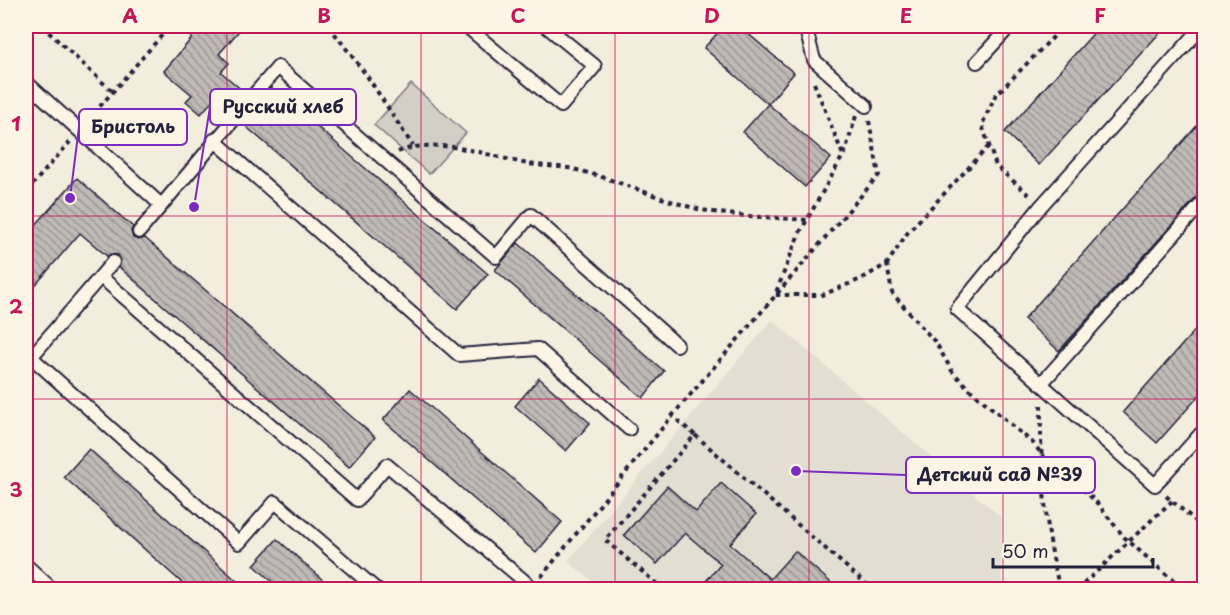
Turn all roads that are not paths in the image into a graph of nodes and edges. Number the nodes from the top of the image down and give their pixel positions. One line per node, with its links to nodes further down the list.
1 (466, 26): 2 (lane)
2 (546, 26)
3 (805, 26): 9 (lane)
4 (1010, 26): 6 (lane)
5 (1203, 26): 19 (lane)
6 (977, 62)
7 (26, 82): 13 (lane)
8 (251, 98): 17 (lane)
9 (864, 103)
10 (241, 111): 11 (lane)
11 (214, 140): 13 (lane); 20 (lane)
12 (1204, 201): 19 (lane)
13 (161, 205): 14 (lane)
14 (139, 232)
15 (113, 262): 16 (lane)
16 (101, 277): 18 (lane); 23 (lane)
17 (677, 345)
18 (28, 360): 25 (lane)
19 (1041, 384): 21 (lane)
20 (629, 429)
21 (1204, 430)
22 (26, 566): 24 (lane)
23 (534, 588)
24 (53, 590)
25 (377, 590)

